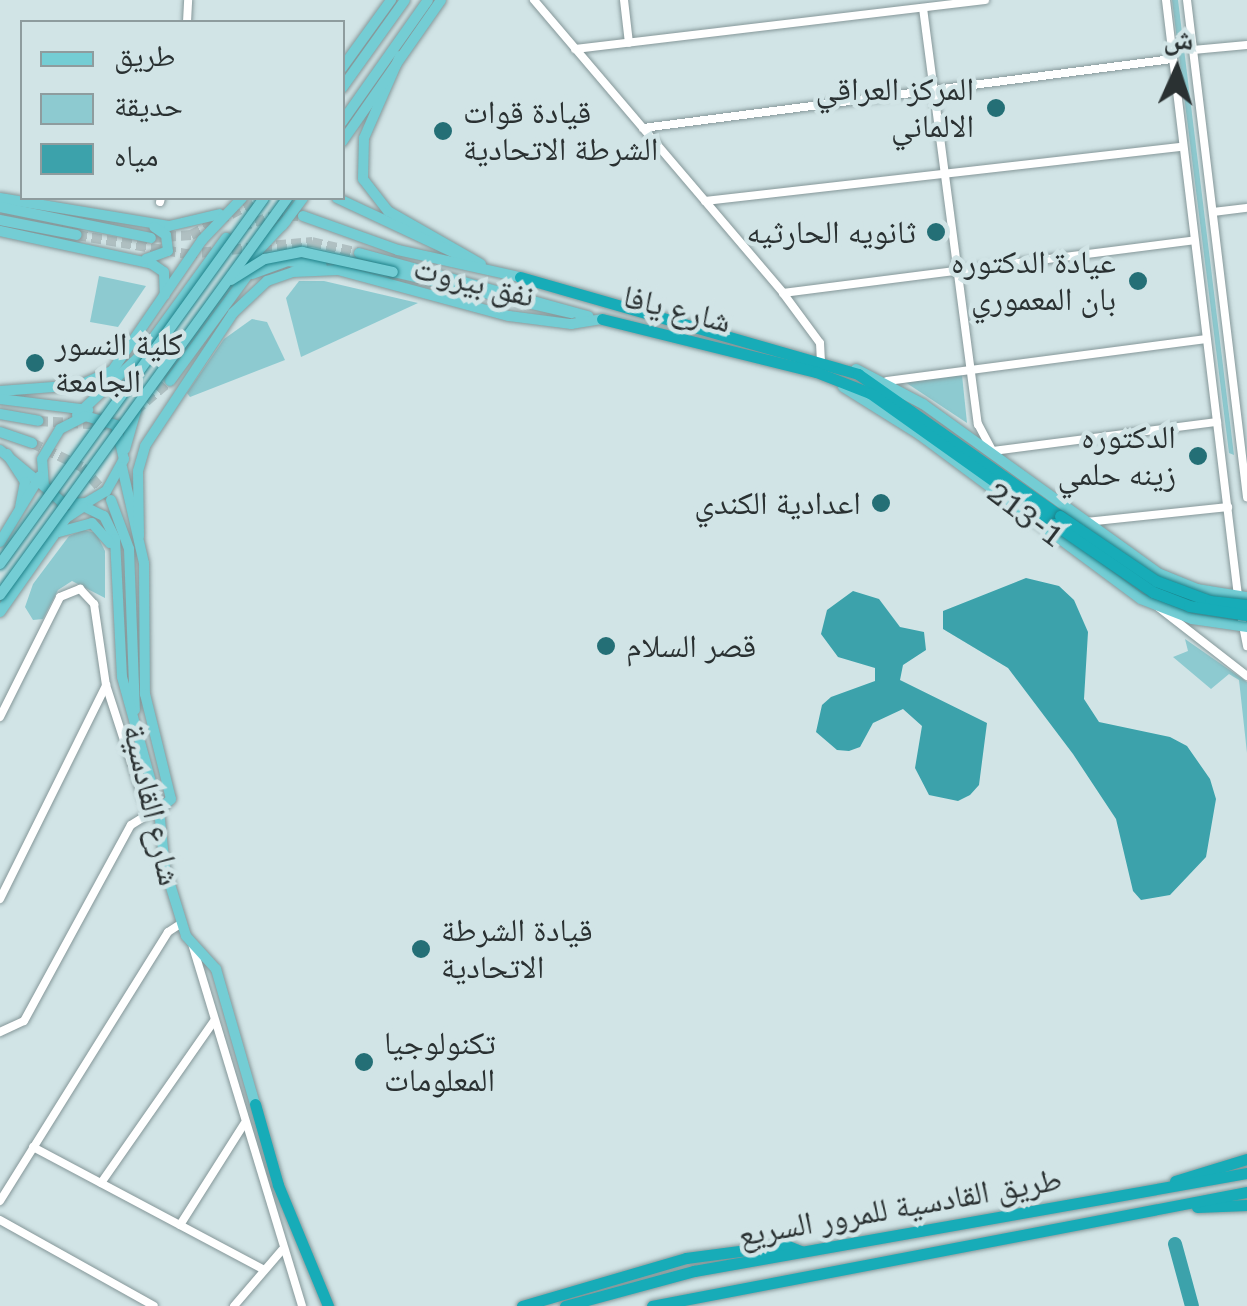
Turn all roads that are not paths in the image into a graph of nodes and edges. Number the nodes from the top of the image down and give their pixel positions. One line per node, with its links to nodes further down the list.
1 (392, 0): 20 (main road)
2 (405, 0): 21 (main road)
3 (428, 0): 23 (main road)
4 (441, 0): 18 (main road)
5 (534, 0): 16 (street)
6 (624, 0): 14 (street)
7 (890, 0): 13 (street)
8 (985, 0): 11 (street)
9 (1166, 0): 19 (street)
10 (1187, 0): 17 (street)
11 (954, 2): 12 (street)
12 (923, 8): 13 (street); 22 (street)
13 (892, 11): 14 (street)
14 (629, 43): 16 (street)
15 (1247, 45): 17 (street)
16 (575, 49): 24 (street)
17 (1194, 50): 38 (street)
18 (400, 56): 25 (main road); 50 (main road)
19 (1172, 59): 22 (street); 26 (street)
20 (345, 64)
21 (345, 84)
22 (934, 90): 24 (street); 27 (street)
23 (345, 118)
24 (643, 128): 34 (street)
25 (345, 138)
26 (1182, 147): 27 (street); 47 (street)
27 (946, 174): 34 (street); 52 (street)
28 (0, 198): 42 (main road)
29 (240, 200): 36 (main road)
30 (263, 200): 102 (main road, bridge)
31 (286, 200): 56 (main road, bridge)
32 (302, 200): 41 (main road)
33 (341, 200): 50 (main road, نفق بيروت)
34 (705, 201): 55 (street)
35 (0, 207): 45 (main road)
36 (230, 208): 42 (main road); 57 (main road)
37 (1247, 208): 38 (street)
38 (1213, 212): 71 (street)
39 (303, 216): 53 (main road, شارع يافا)
40 (0, 220): 44 (main road)
41 (286, 221): 54 (main road); 81 (main road)
42 (141, 222): 49 (main road)
43 (0, 231): 49 (main road)
44 (77, 235)
45 (150, 238)
46 (226, 238): 60 (main road)
47 (1194, 240): 52 (street); 59 (street)
48 (359, 253): 58 (main road, نفق بيروت)
49 (125, 257): 57 (main road)
50 (481, 264): 53 (main road, نفق بيروت)
51 (338, 270): 54 (main road); 58 (main road, شارع يافا); 99 (main road, شارع يافا)
52 (959, 270): 55 (street); 62 (street)
53 (520, 277): 61 (highway, شارع يافا)
54 (246, 278): 65 (main road)
55 (783, 293): 61 (street)
56 (212, 298): 58 (main road, bridge); 104 (main road, bridge)
57 (164, 300): 60 (main road)
58 (595, 317): 64 (highway, شارع يافا)
59 (1206, 340): 62 (street); 77 (street)
60 (139, 352): 63 (main road); 67 (main road); 68 (main road)
61 (827, 361): 64 (street); 66 (main road); 96 (highway, شارع يافا)
62 (972, 366): 66 (street); 83 (street)
63 (122, 370): 67 (main road); 68 (main road)
64 (816, 372): 96 (highway, شارع يافا); 106 (main road, 213-1)
65 (170, 381)
66 (888, 381): 83 (main road)
67 (95, 382): 69 (main road)
68 (108, 390): 72 (main road); 73 (main road)
69 (0, 391)
70 (0, 399): 72 (main road)
71 (1242, 401): 84 (street)
72 (49, 403): 73 (main road)
73 (85, 409): 75 (main road); 78 (main road)
74 (0, 414): 76 (main road)
75 (107, 418): 78 (main road); 81 (main road)
76 (38, 422)
77 (1217, 422): 83 (street); 85 (street)
78 (65, 425): 89 (main road)
79 (0, 432): 80 (main road)
80 (32, 443)
81 (125, 448): 86 (main road)
82 (4, 452): 89 (main road); 94 (main road)
83 (997, 455): 97 (main road)
84 (1242, 455): 85 (street); 87 (street)
85 (1221, 456): 88 (street)
86 (122, 467): 92 (main road); 99 (main road, شارع القادسية)
87 (1244, 474): 88 (street); 90 (street)
88 (1224, 476): 93 (street)
89 (42, 481): 92 (main road); 94 (main road)
90 (1247, 497)
91 (111, 500): 113 (main road)
92 (88, 503): 98 (main road); 103 (main road, شارع القادسية)
93 (1228, 507): 95 (street); 105 (street)
94 (16, 518): 98 (main road); 100 (main road)
95 (1120, 518): 97 (street); 101 (street)
96 (1057, 520): 105 (highway, شارع يافا, bridge); 108 (highway, شارع يافا, bridge)
97 (1086, 522): 101 (main road)
98 (52, 536): 103 (main road); 107 (main road)
99 (139, 536): 114 (main road, شارع القادسية)
100 (0, 542)
101 (1112, 542): 105 (main road)
102 (0, 564)
103 (116, 568): 113 (main road, شارع القادسية)
104 (0, 595)
105 (1244, 600): 108 (street)
106 (1157, 606): 108 (main road, 213-1); 110 (street)
107 (0, 612)
108 (1246, 623): 109 (street)
109 (1247, 646)
110 (1247, 676)
111 (106, 685): 112 (street); 114 (street); 115 (street)
112 (0, 717)
113 (138, 736): 114 (main road, شارع القادسية)
114 (154, 812): 116 (main road, شارع القادسية); 119 (street)
115 (0, 898)
116 (182, 923): 117 (main road, شارع القادسية); 122 (street)
117 (192, 946): 118 (street); 120 (main road, شارع القادسية)
118 (214, 1021): 121 (street); 125 (street)
119 (0, 1032)
120 (255, 1104): 140 (highway)
121 (244, 1124): 132 (street); 133 (street)
122 (33, 1147): 125 (street); 128 (street)
123 (1247, 1159): 126 (highway)
124 (1247, 1173): 126 (highway, طريق القادسية للمرور السريع)
125 (101, 1183): 132 (street)
126 (1149, 1192): 134 (highway, طريق القادسية للمرور السريع)
127 (1247, 1192): 130 (highway, طريق القادسية للمرور السريع)
128 (0, 1201)
129 (1247, 1205): 130 (highway)
130 (1153, 1209): 136 (highway, طريق القادسية للمرور السريع)
131 (0, 1220): 137 (street)
132 (180, 1225): 135 (street)
133 (282, 1250): 135 (street); 139 (street)
134 (801, 1252): 141 (highway); 142 (highway, طريق القادسية للمرور السريع)
135 (262, 1268): 138 (street)
136 (679, 1299): 143 (highway, طريق القادسية للمرور السريع); 144 (highway)
137 (154, 1306)
138 (234, 1306)
139 (302, 1306)
140 (328, 1306)
141 (522, 1306)
142 (566, 1306)
143 (652, 1306)
144 (667, 1306)

